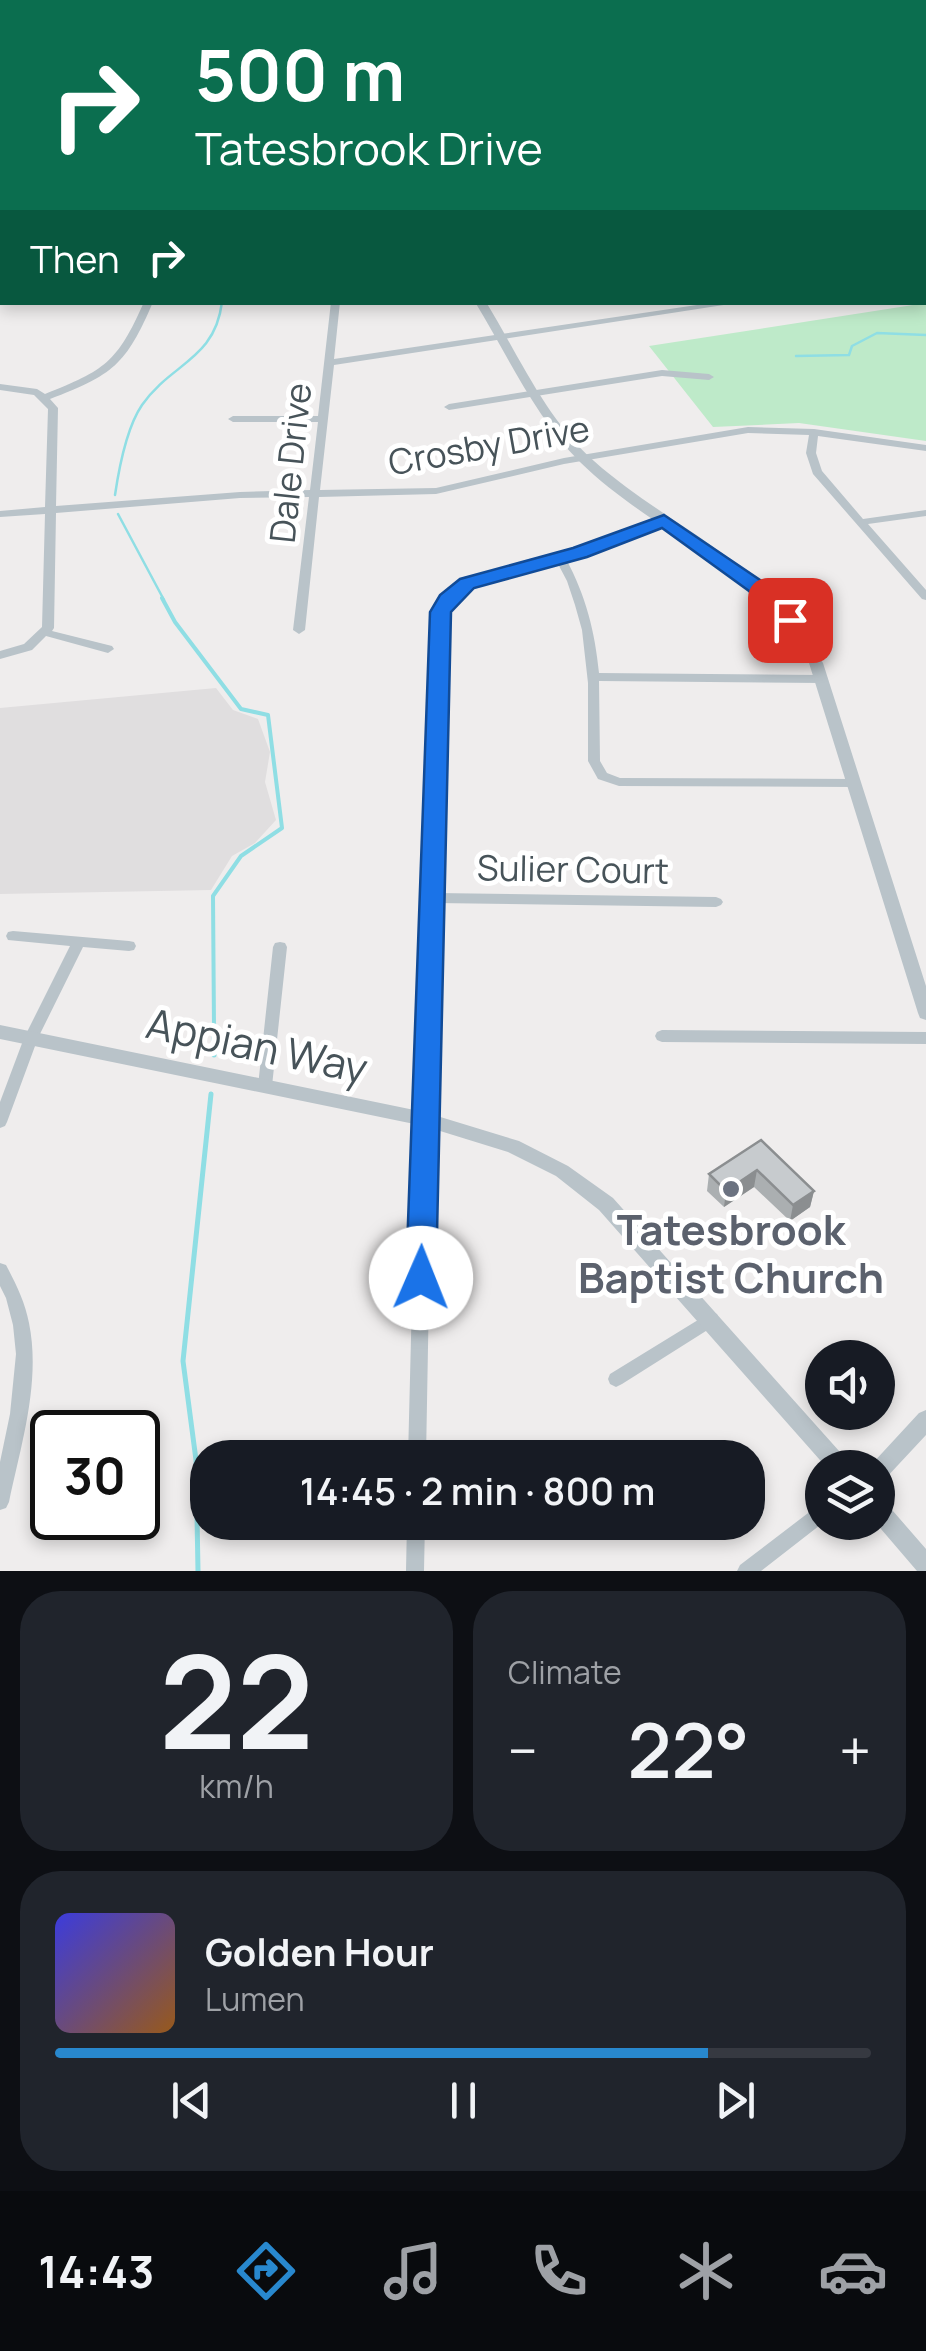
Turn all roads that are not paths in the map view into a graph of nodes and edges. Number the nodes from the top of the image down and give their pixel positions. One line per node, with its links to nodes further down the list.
1 (147, 305): 10 (street)
2 (336, 305): 6 (street, Dale Drive)
3 (482, 305): 5 (street)
4 (719, 305): 5 (street)
5 (501, 338): 6 (street); 9 (street)
6 (330, 363): 13 (street, Dale Drive)
7 (709, 377): 9 (street)
8 (0, 388): 10 (street)
9 (535, 394): 11 (street); 16 (street)
10 (46, 397): 18 (street)
11 (449, 407)
12 (233, 419): 13 (street)
13 (323, 419): 17 (street, Dale Drive)
14 (814, 432): 15 (street, Crosby Drive); 16 (street, Crosby Drive); 22 (street)
15 (926, 448)
16 (582, 457): 17 (street, Crosby Drive); 21 (street)
17 (315, 494): 18 (street, Crosby Drive); 25 (street, Dale Drive)
18 (51, 510): 20 (street, Crosby Drive); 26 (street)
19 (926, 513): 22 (street)
20 (0, 514)
21 (664, 520): 23 (street); 30 (street)
22 (861, 522): 24 (street)
23 (560, 558): 29 (street); 32 (street)
24 (926, 597)
25 (300, 630)
26 (46, 633): 27 (street); 28 (street)
27 (108, 650)
28 (0, 655)
29 (592, 677): 30 (street); 31 (street)
30 (821, 679): 31 (street)
31 (853, 783): 38 (street)
32 (429, 898): 33 (street, Sulier Court); 44 (street)
33 (716, 902)
34 (13, 936): 35 (street)
35 (78, 941): 36 (street); 41 (street)
36 (129, 946)
37 (280, 946): 43 (street)
38 (926, 1014)
39 (0, 1032): 41 (street, Appian Way)
40 (662, 1036): 42 (street)
41 (31, 1038): 43 (street, Appian Way); 45 (street)
42 (926, 1038)
43 (266, 1086): 44 (street, Appian Way)
44 (424, 1119): 47 (street, Appian Way); 50 (street)
45 (0, 1122)
46 (0, 1270): 53 (street)
47 (711, 1319): 48 (street); 51 (street, Appian Way)
48 (616, 1379)
49 (926, 1420): 52 (street)
50 (418, 1440)
51 (825, 1450)
52 (895, 1454)
53 (0, 1502)
54 (805, 1526): 59 (street)
55 (895, 1529): 57 (street)
56 (416, 1540): 58 (street)
57 (926, 1565)
58 (415, 1571)
59 (746, 1571)

